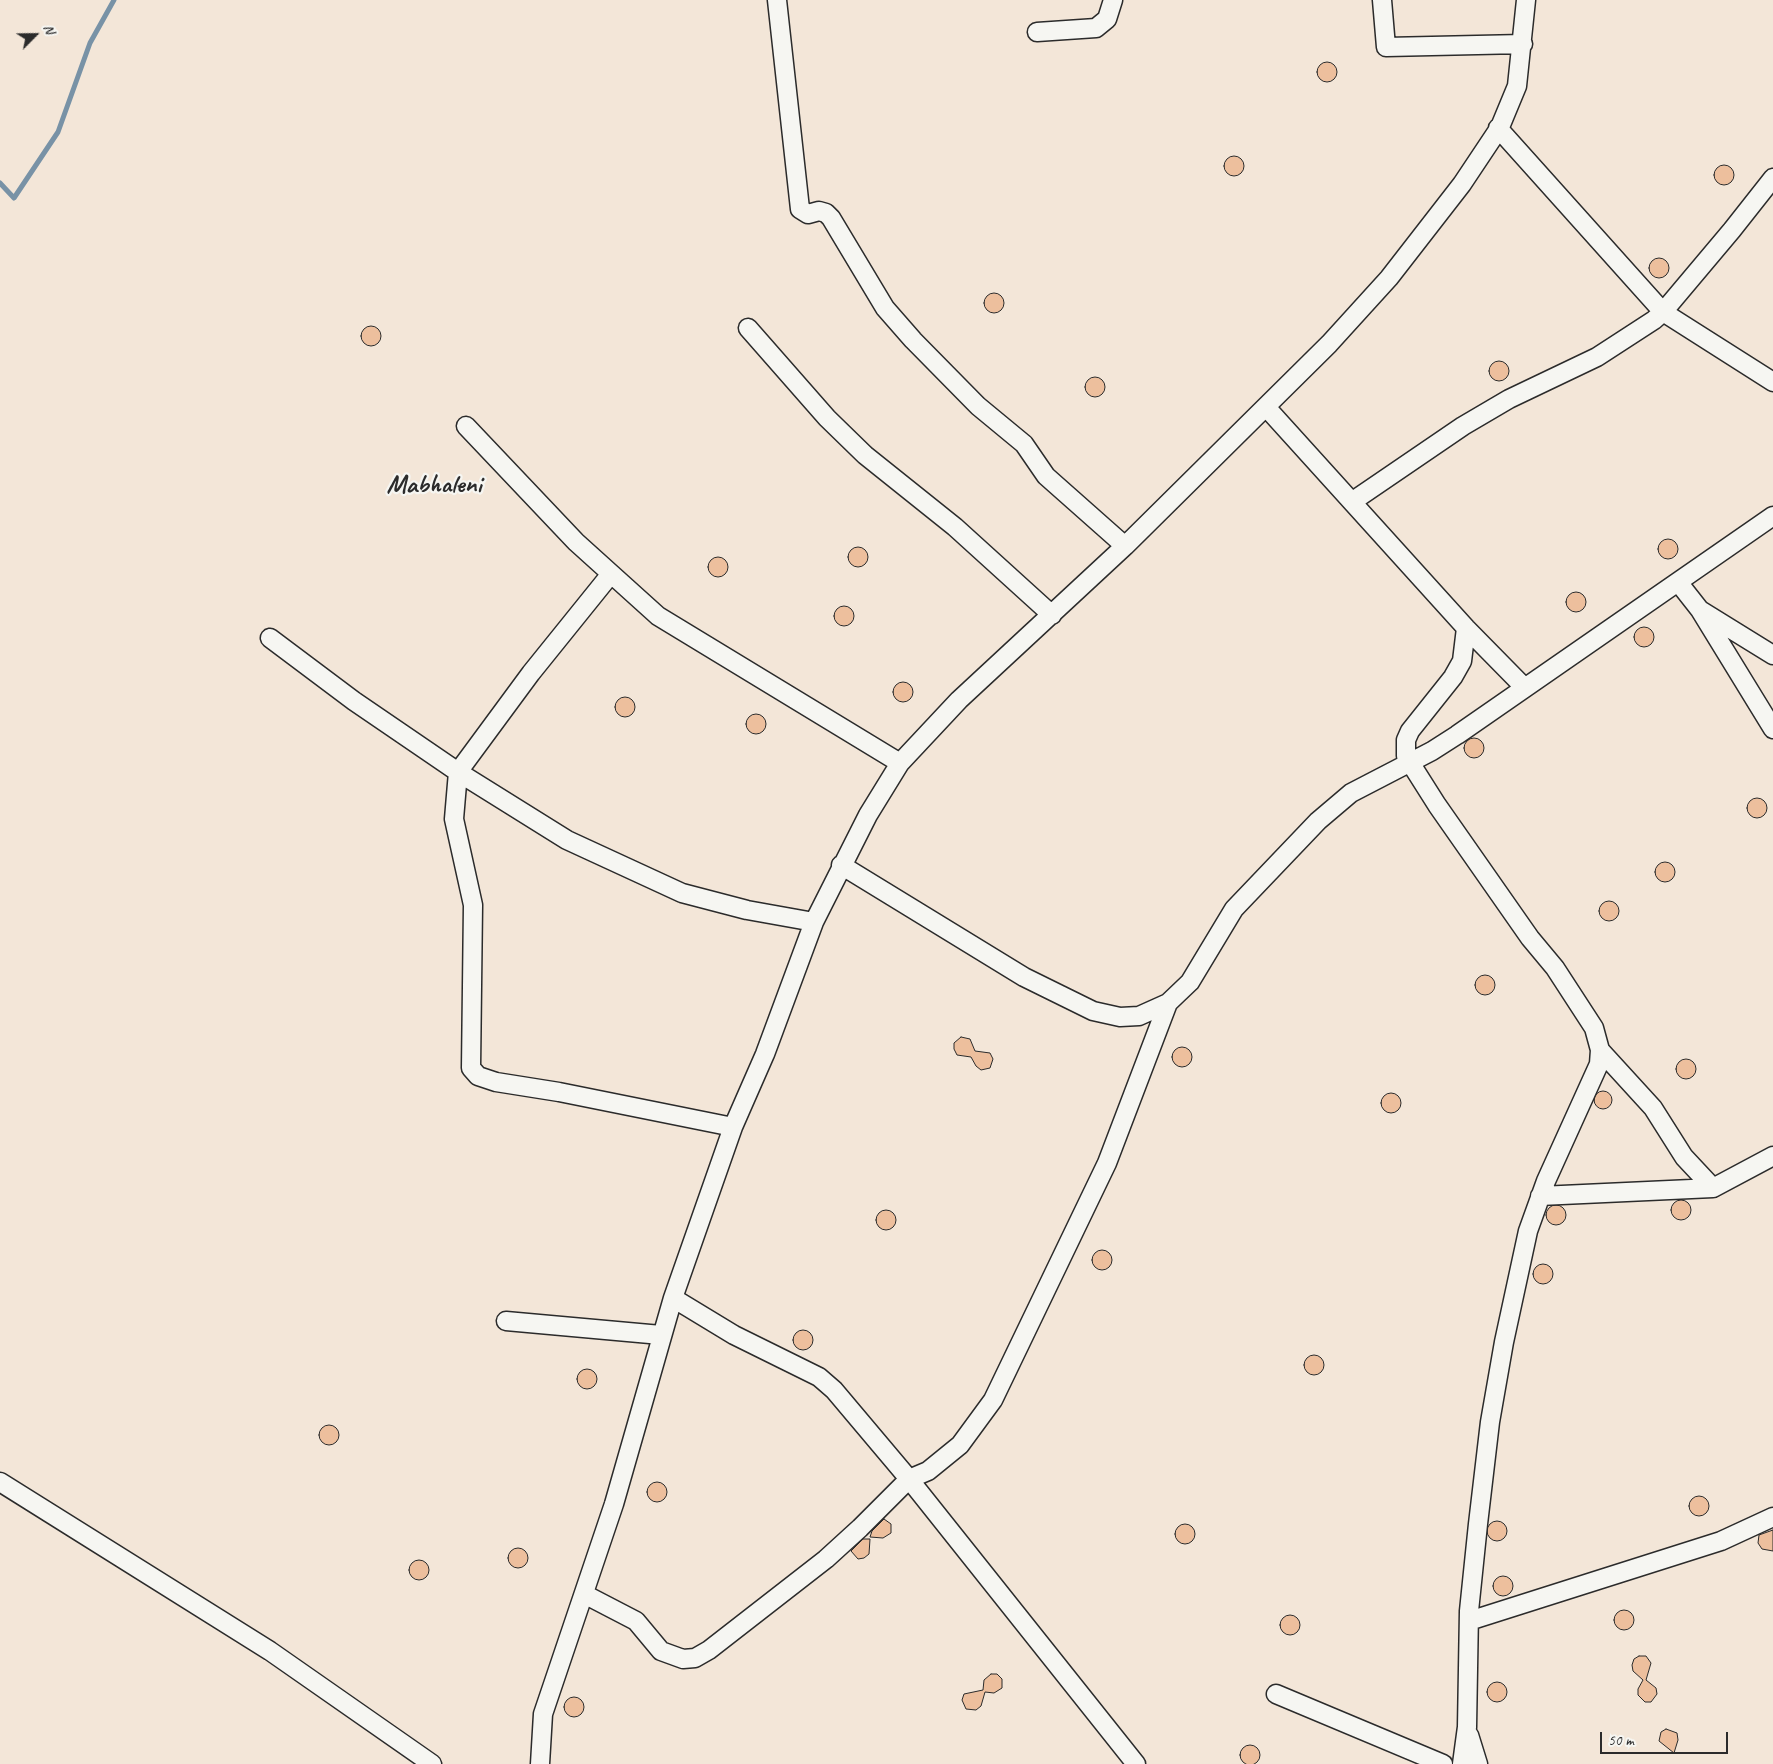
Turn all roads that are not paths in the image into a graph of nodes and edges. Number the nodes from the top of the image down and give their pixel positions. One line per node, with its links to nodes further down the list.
1 (777, 0): 16 (street)
2 (1113, 0): 5 (street)
3 (1382, 0): 6 (street)
4 (1526, 0): 6 (street)
5 (1037, 32)
6 (1523, 44): 7 (street)
7 (1498, 128): 9 (street); 12 (street)
8 (1773, 178): 9 (street)
9 (1663, 312): 11 (street); 14 (street)
10 (748, 328): 20 (street)
11 (1773, 382)
12 (1266, 406): 14 (street); 16 (street)
13 (466, 426): 17 (street)
14 (1353, 501): 21 (street)
15 (1773, 516): 18 (street)
16 (1125, 546): 20 (street)
17 (610, 575): 27 (street); 28 (street)
18 (1678, 582): 19 (street); 24 (street)
19 (1700, 610): 23 (street); 25 (street)
20 (1052, 615): 27 (street)
21 (1466, 628): 24 (street); 26 (street)
22 (270, 638): 28 (street)
23 (1773, 655)
24 (1525, 688): 26 (street)
25 (1773, 729)
26 (1409, 762): 31 (street); 32 (street)
27 (900, 763): 29 (street)
28 (458, 772): 30 (street); 33 (street)
29 (841, 865): 30 (street); 31 (street)
30 (814, 922): 33 (street)
31 (1168, 1003): 40 (street)
32 (1600, 1050): 35 (street); 36 (street)
33 (733, 1126): 37 (street)
34 (1773, 1156): 35 (street)
35 (1713, 1188): 36 (street)
36 (1540, 1196): 44 (street)
37 (673, 1298): 39 (street); 40 (street)
38 (506, 1321): 39 (street)
39 (661, 1335): 43 (street)
40 (909, 1479): 43 (street); 49 (street)
41 (0, 1482): 47 (street)
42 (1773, 1517): 44 (street)
43 (584, 1594): 48 (street)
44 (1469, 1621): 46 (street)
45 (1276, 1694): 50 (street)
46 (1467, 1727): 51 (street); 52 (street)
47 (432, 1764)
48 (540, 1764)
49 (1136, 1764)
50 (1443, 1764)
51 (1462, 1764)
52 (1478, 1764)

